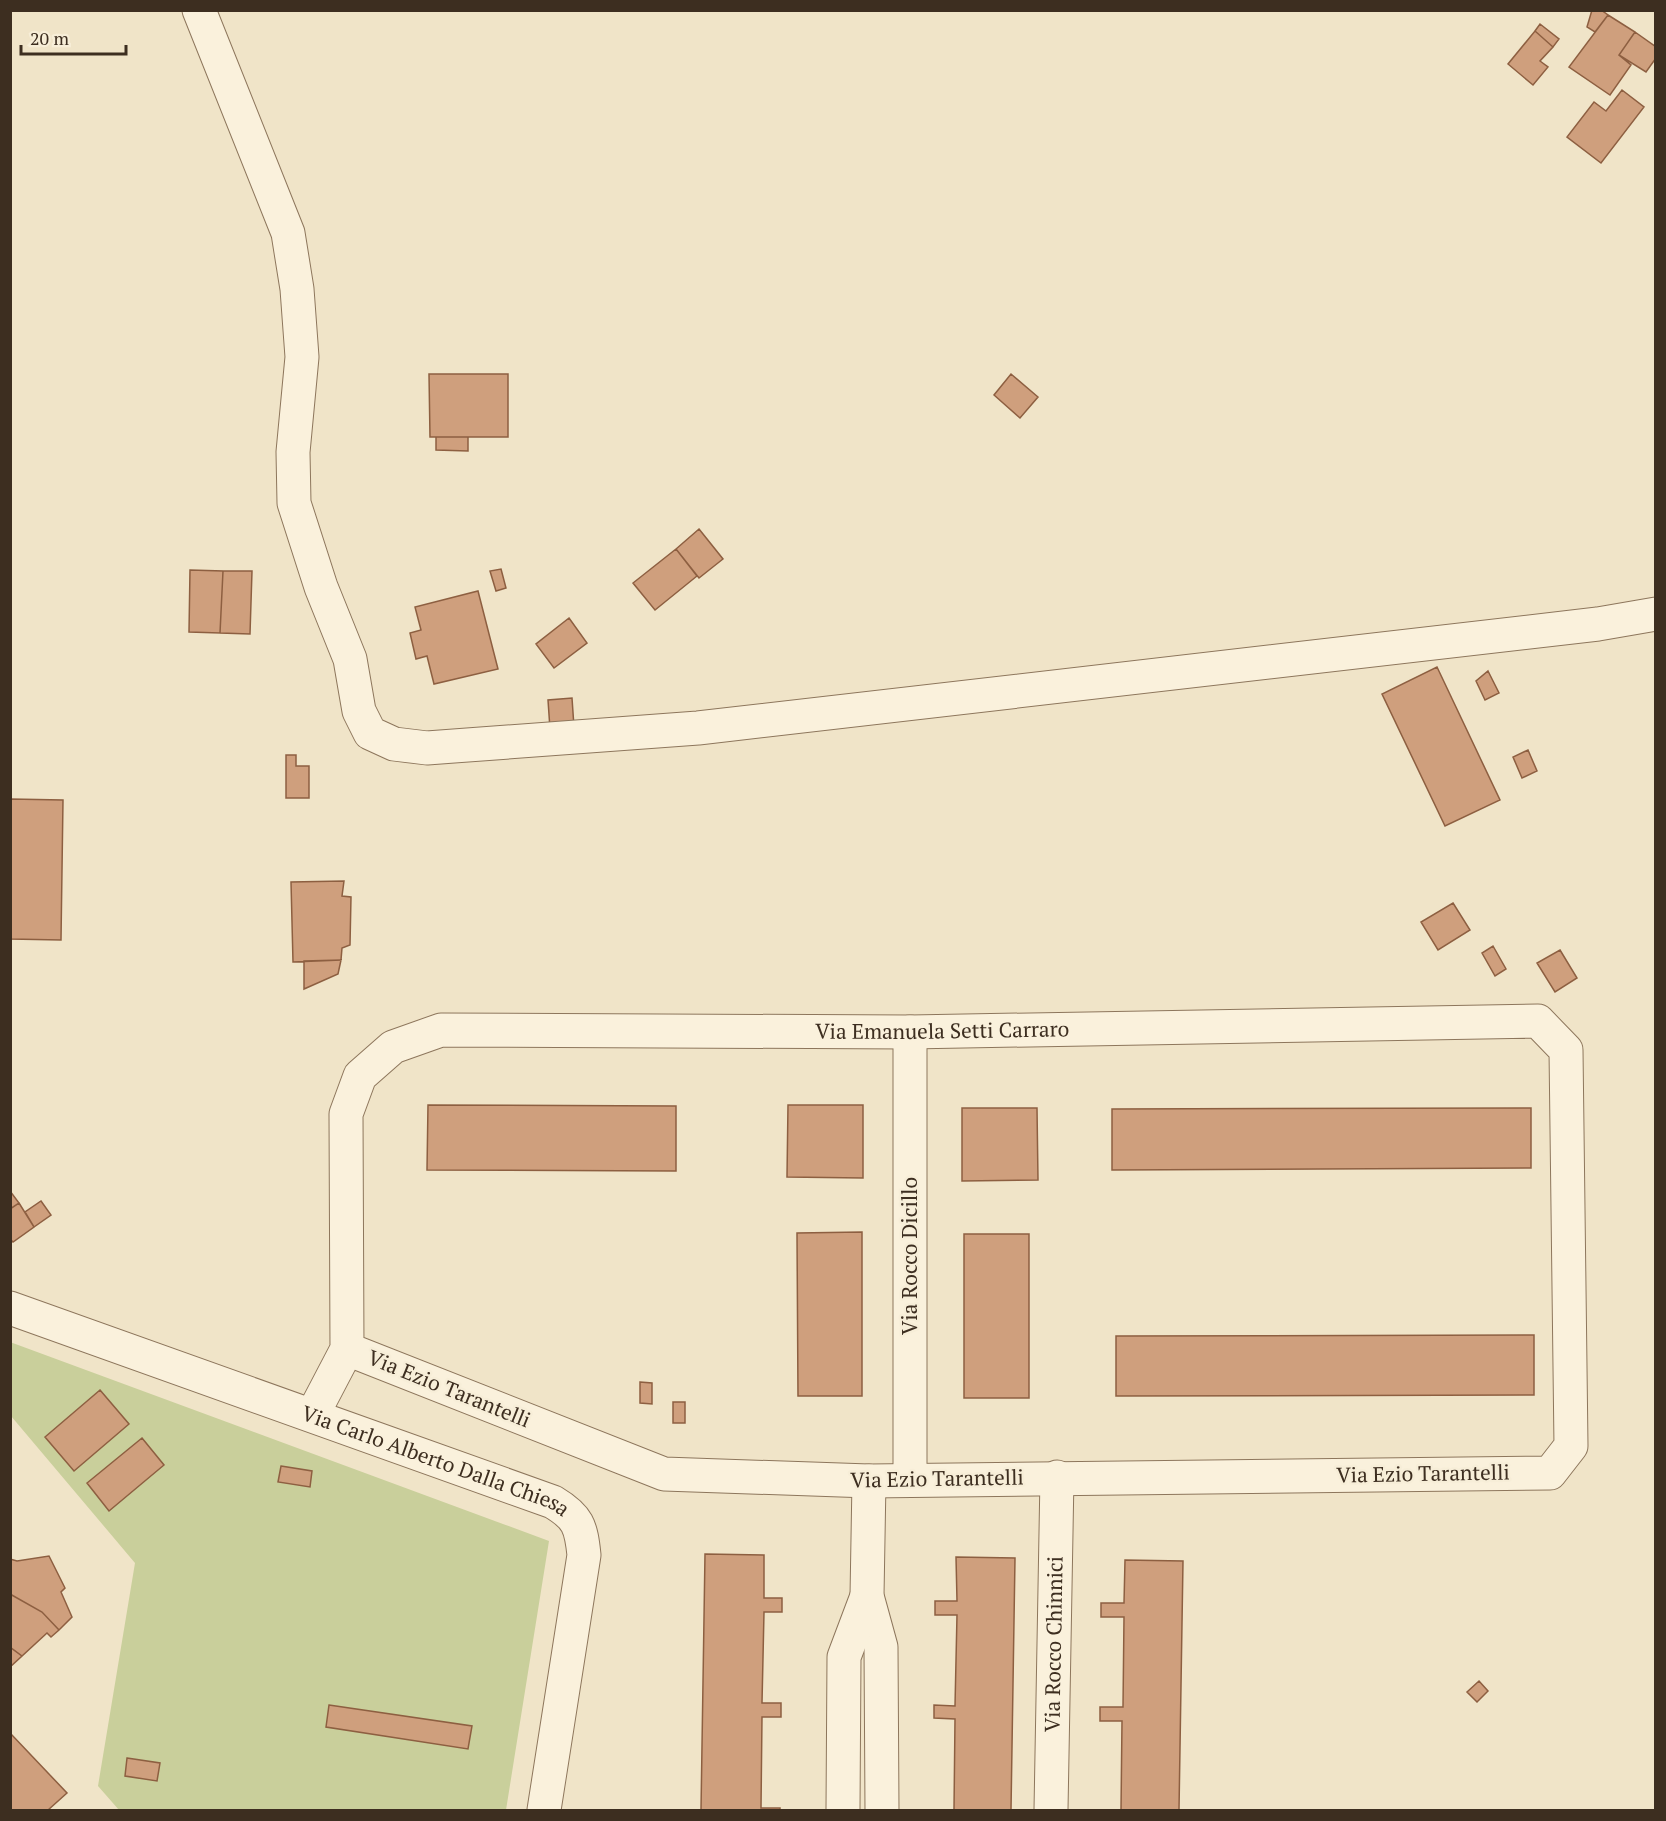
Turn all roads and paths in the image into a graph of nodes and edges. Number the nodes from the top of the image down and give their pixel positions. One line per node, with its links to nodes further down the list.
1 (199, 10): 2 (street)
2 (1656, 614)
3 (910, 1032): 5 (street, Via Emanuela Setti Carraro); 7 (street, Via Emanuela Setti Carraro); 9 (street, Via Rocco Dicillo)
4 (10, 1308): 6 (street, Via Carlo Alberto Dalla Chiesa)
5 (347, 1348): 6 (street); 10 (street, Via Ezio Tarantelli)
6 (313, 1414): 12 (street, Via Carlo Alberto Dalla Chiesa)
7 (1550, 1473): 8 (street, Via Ezio Tarantelli)
8 (1057, 1478): 9 (street, Via Ezio Tarantelli); 15 (street, Via Rocco Chinnici)
9 (910, 1480): 10 (street, Via Ezio Tarantelli)
10 (869, 1481): 11 (street)
11 (867, 1596): 13 (street); 14 (street)
12 (544, 1810)
13 (843, 1810)
14 (882, 1810)
15 (1051, 1810)

